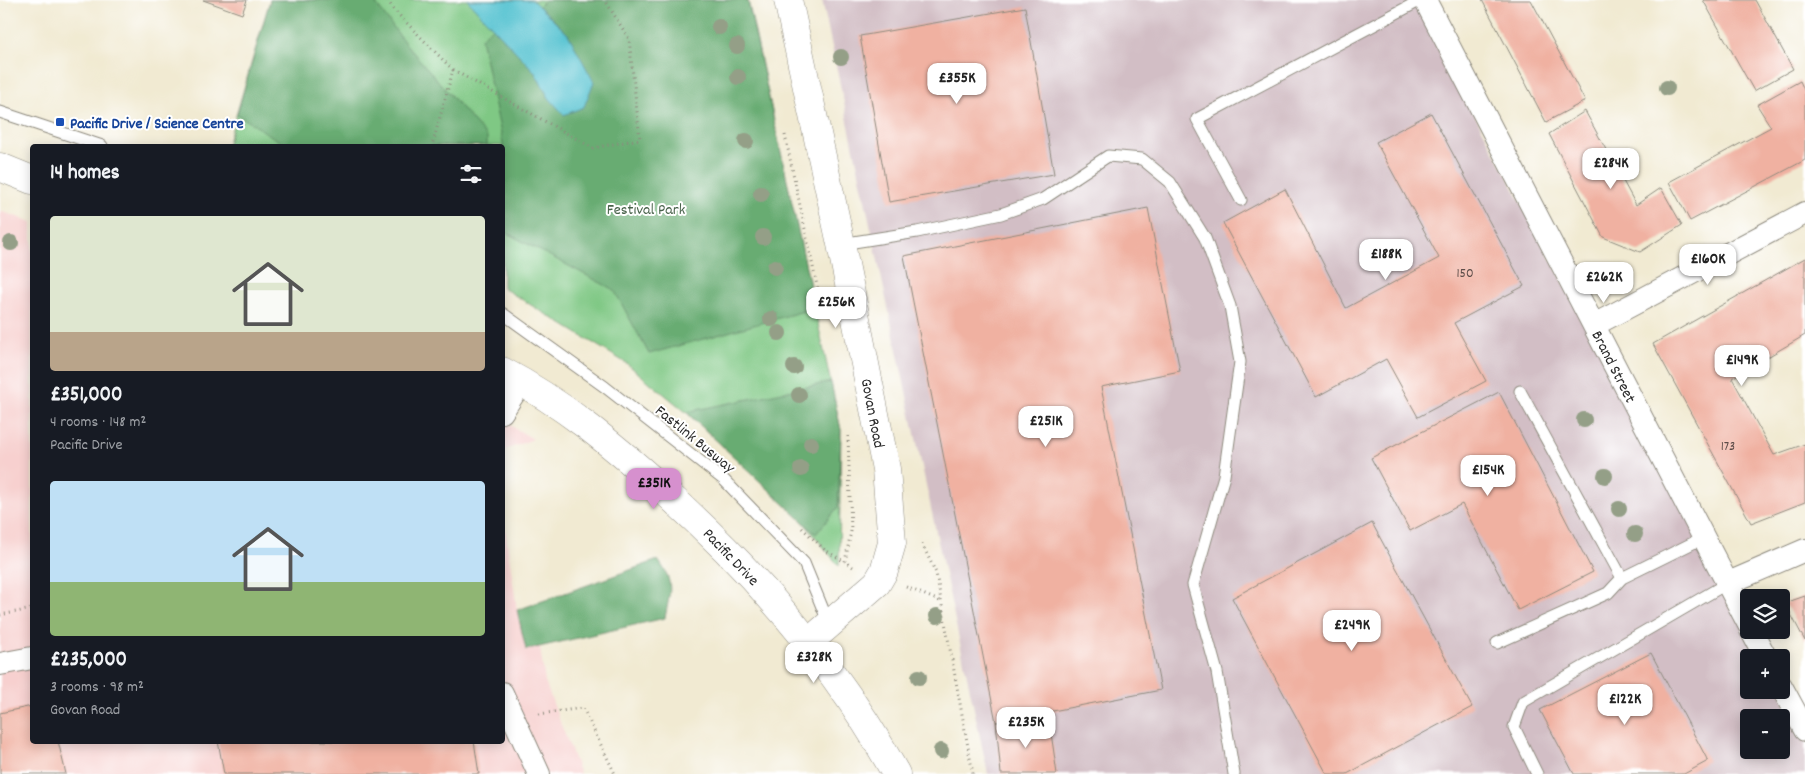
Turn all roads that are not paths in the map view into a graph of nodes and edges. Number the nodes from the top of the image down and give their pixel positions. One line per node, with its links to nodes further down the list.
1 (788, 0): 10 (street, Govan Road)
2 (1421, 0): 8 (lane)
3 (1425, 0): 12 (street, Brand Street)
4 (0, 112): 5 (lane)
5 (96, 144)
6 (0, 167): 7 (street)
7 (30, 179)
8 (1241, 200)
9 (1805, 213): 12 (street)
10 (841, 244): 21 (street, Govan Road); 31 (lane)
11 (505, 315): 21 (lane, Fastlink Busway)
12 (1594, 326): 16 (street, Brand Street)
13 (512, 376): 15 (street); 22 (street, Pacific Drive)
14 (1520, 391): 18 (lane)
15 (505, 401)
16 (1703, 538): 18 (lane); 19 (street, Brand Street)
17 (1805, 550): 19 (street)
18 (1622, 578): 23 (lane)
19 (1726, 584): 20 (street, Brand Street); 32 (lane)
20 (1740, 609)
21 (829, 624): 22 (street, Govan Road)
22 (810, 642): 30 (street)
23 (1497, 643)
24 (30, 658): 25 (street)
25 (0, 664)
26 (505, 699): 29 (street)
27 (1788, 699): 28 (street)
28 (1805, 730)
29 (539, 774)
30 (896, 774)
31 (1234, 774)
32 (1537, 774)

